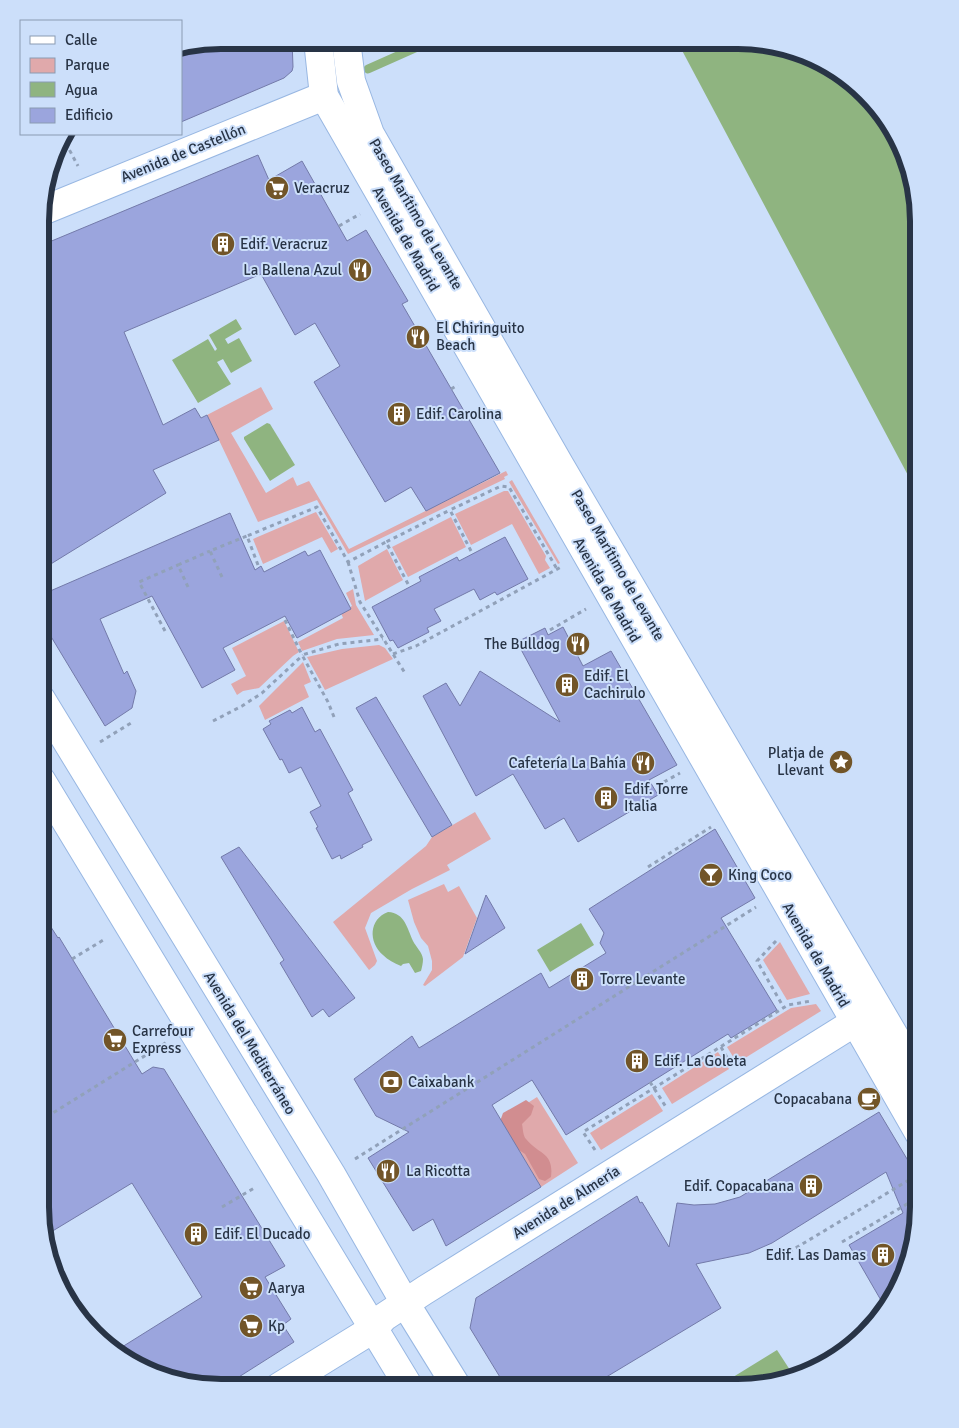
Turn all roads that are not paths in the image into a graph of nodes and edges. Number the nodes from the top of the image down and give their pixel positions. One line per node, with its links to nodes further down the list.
1 (319, 49): 3 (street, Avenida de Madrid)
2 (347, 49): 8 (street, Paseo Marítimo de Levante)
3 (324, 96): 4 (street, Avenida de Castellón); 7 (street, Avenida de Madrid)
4 (50, 208)
5 (49, 712): 10 (street, Avenida del Mediterráneo)
6 (49, 793): 11 (street)
7 (855, 1022): 9 (street, Avenida de Madrid); 10 (street, Avenida de Almería)
8 (910, 1063)
9 (910, 1117)
10 (406, 1303): 11 (street, Avenida de Almería); 14 (street, Avenida del Mediterráneo)
11 (373, 1329): 12 (street, Avenida de Almería); 13 (street)
12 (292, 1379)
13 (404, 1379)
14 (452, 1379)

